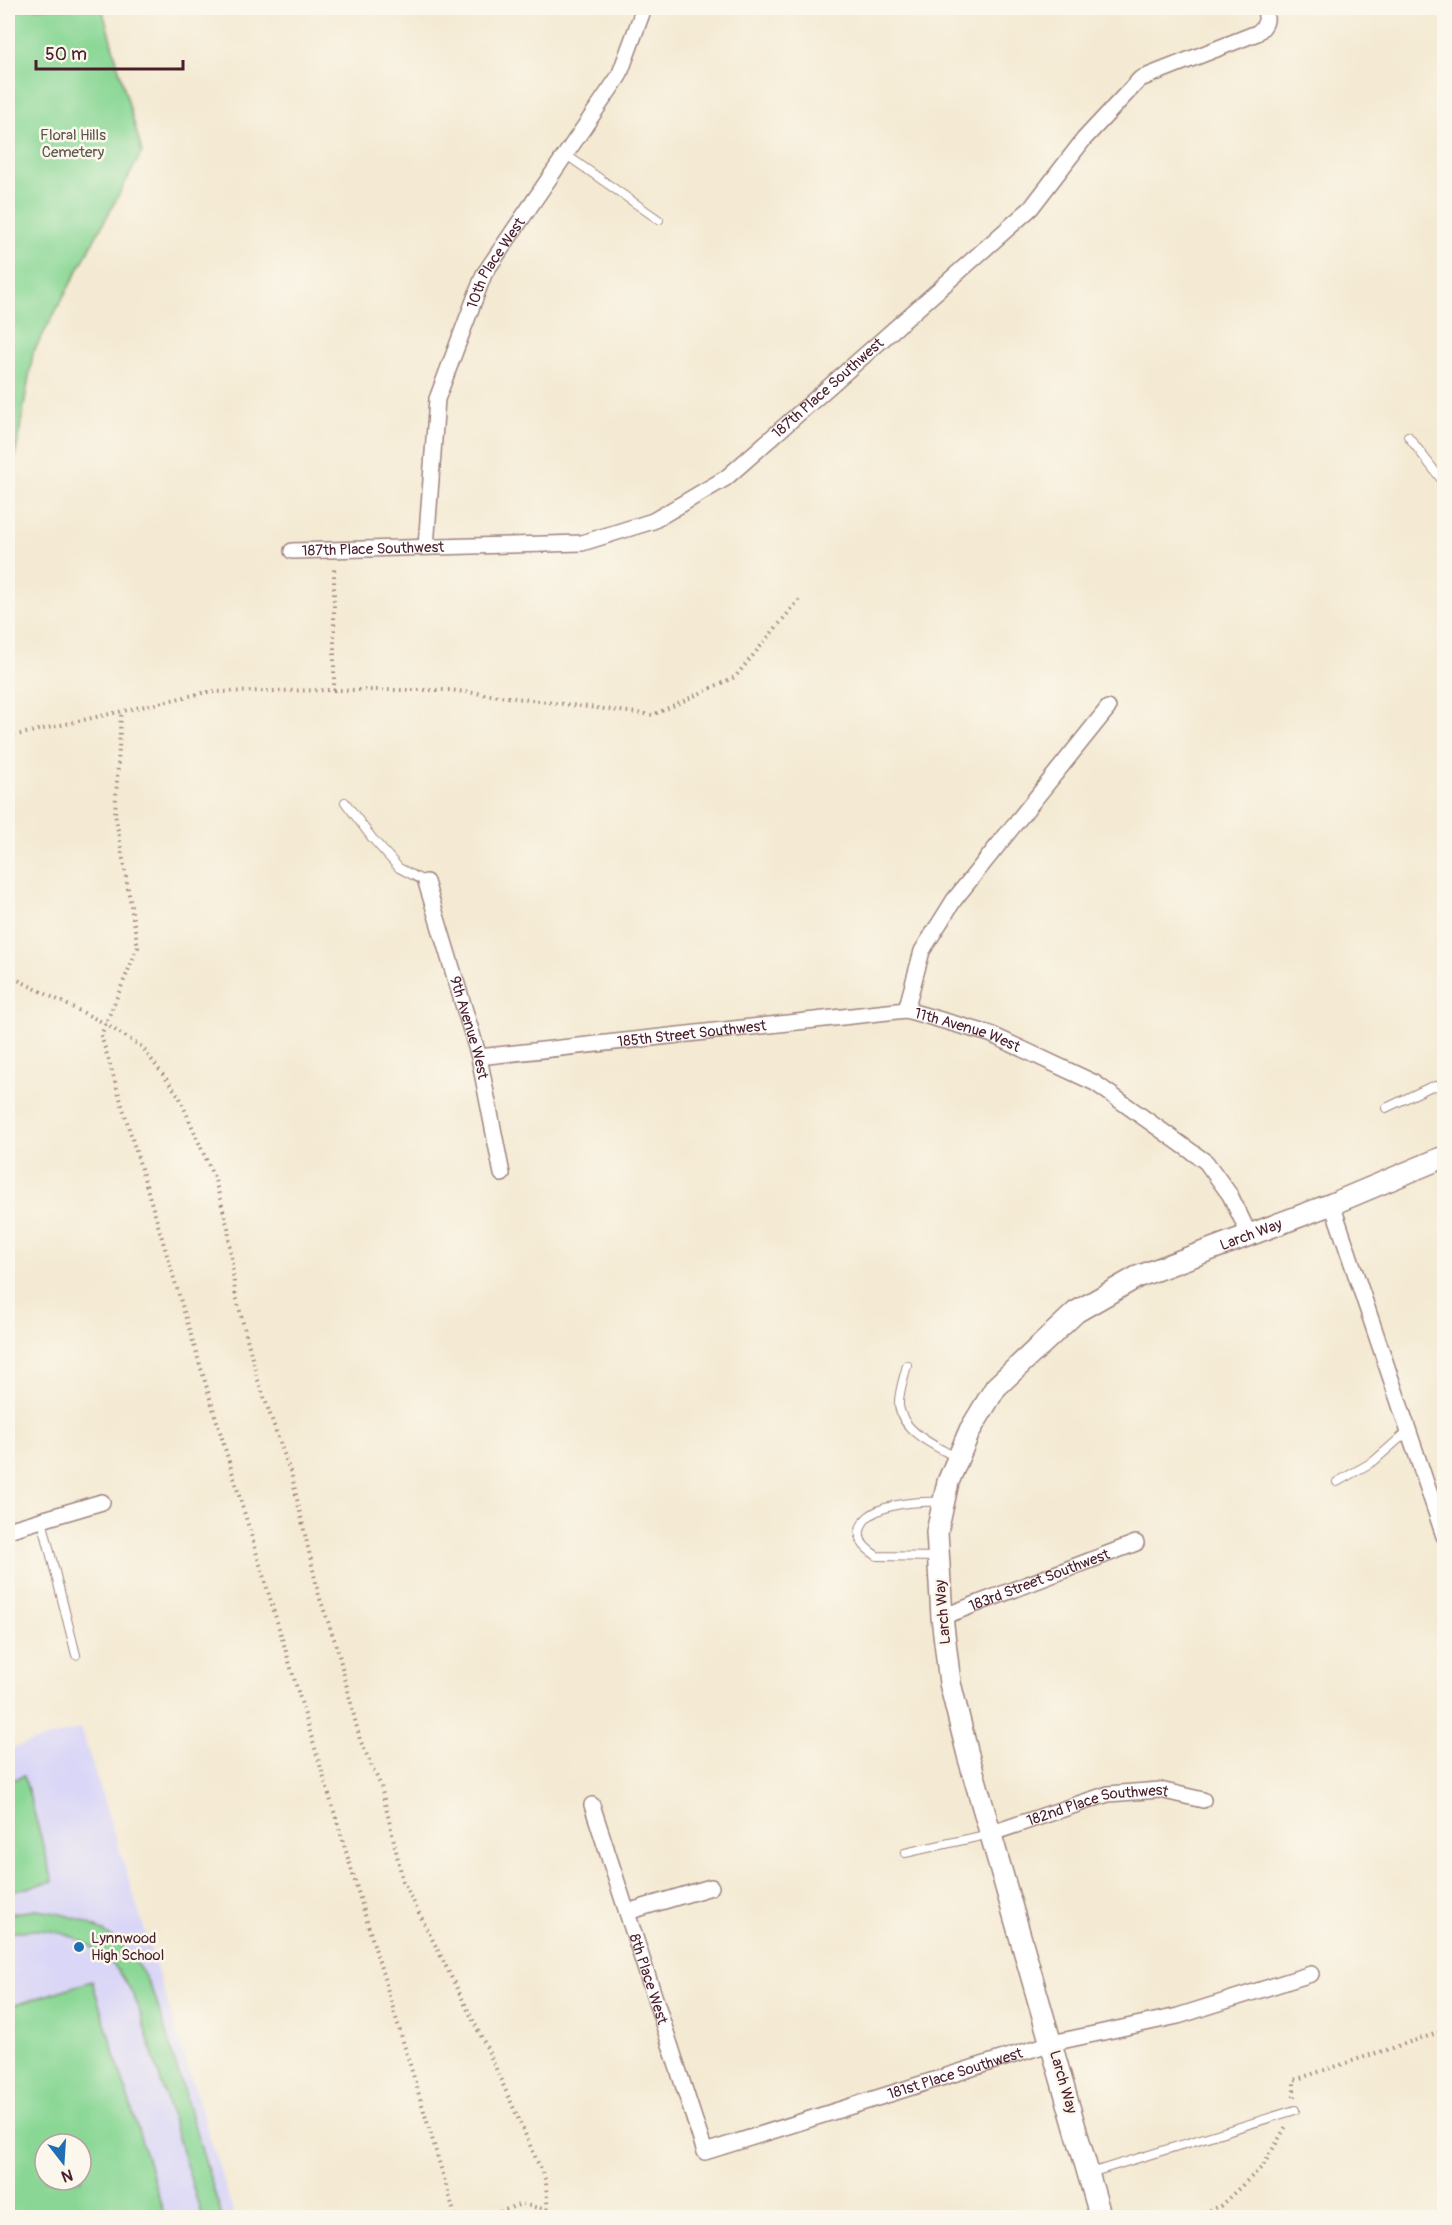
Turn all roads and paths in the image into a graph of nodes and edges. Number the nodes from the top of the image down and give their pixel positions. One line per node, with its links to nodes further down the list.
1 (644, 8): 5 (street, 10th Place West)
2 (1266, 13): 9 (street, 187th Place Southwest)
3 (8, 88): 4 (path)
4 (8, 132)
5 (565, 154): 6 (lane); 9 (street, 10th Place West)
6 (659, 220)
7 (1408, 436): 8 (lane)
8 (1444, 483)
9 (426, 547): 10 (street, 187th Place Southwest)
10 (334, 550): 11 (street, 187th Place Southwest); 13 (path)
11 (292, 552)
12 (799, 600): 13 (path)
13 (334, 690): 16 (path)
14 (1108, 708): 20 (street, 11th Avenue West)
15 (121, 715): 21 (path)
16 (8, 737)
17 (345, 802): 18 (lane)
18 (426, 882): 22 (street, 9th Avenue West)
19 (8, 975): 21 (path)
20 (906, 1010): 22 (street, 185th Street Southwest); 28 (street, 11th Avenue West)
21 (104, 1023): 53 (path); 54 (path)
22 (479, 1057): 26 (street, 9th Avenue West)
23 (1444, 1085): 24 (lane)
24 (1386, 1108)
25 (1444, 1157): 27 (main road, Larch Way)
26 (502, 1174)
27 (1332, 1204): 28 (main road, Larch Way); 30 (street)
28 (1250, 1236): 31 (main road, Larch Way)
29 (907, 1365): 31 (lane)
30 (1409, 1430): 32 (lane); 37 (street)
31 (958, 1459): 34 (main road, Larch Way)
32 (1337, 1482)
33 (102, 1502): 35 (street)
34 (944, 1502): 39 (main road, Larch Way); 39 (lane)
35 (42, 1520): 36 (street); 41 (lane)
36 (8, 1530)
37 (1444, 1536)
38 (1136, 1543): 40 (street, 183rd Street Southwest)
39 (939, 1557): 40 (main road, Larch Way)
40 (942, 1617): 44 (main road, Larch Way)
41 (76, 1655)
42 (1203, 1800): 44 (street, 182nd Place Southwest)
43 (592, 1805): 47 (street, 8th Place West)
44 (992, 1833): 45 (lane); 49 (main road, Larch Way)
45 (905, 1853)
46 (711, 1887): 47 (street)
47 (627, 1912): 51 (street, 8th Place West)
48 (1311, 1974): 49 (street, 181st Place Southwest)
49 (1052, 2043): 51 (street, 181st Place Southwest); 52 (main road, Larch Way)
50 (1295, 2110): 52 (lane)
51 (705, 2152)
52 (1089, 2173): 57 (main road, Larch Way)
53 (548, 2210): 55 (path); 56 (path)
54 (456, 2217)
55 (483, 2217)
56 (548, 2217)
57 (1101, 2217)

